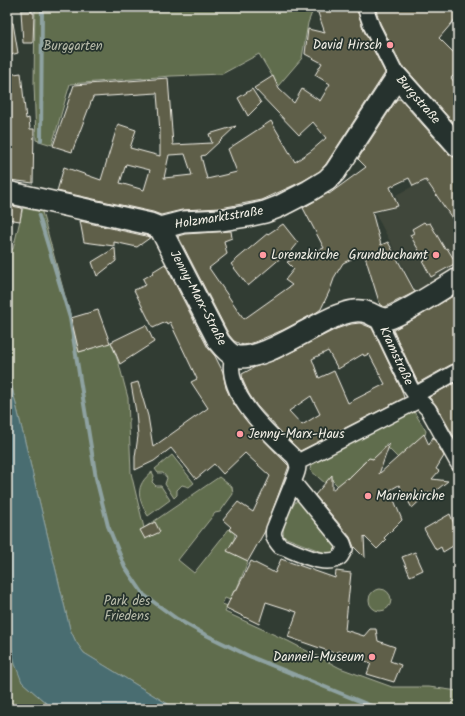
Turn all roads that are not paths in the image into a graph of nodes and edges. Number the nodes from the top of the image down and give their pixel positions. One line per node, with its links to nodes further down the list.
1 (366, 7): 2 (street, Burgstraße)
2 (397, 77): 3 (street, Burgstraße); 5 (street, Holzmarktstraße)
3 (458, 146)
4 (7, 192): 5 (street, Holzmarktstraße)
5 (160, 228): 8 (street, Jenny-Marx-Straße)
6 (458, 279): 7 (street)
7 (378, 318): 8 (street); 10 (street, Kramstraße)
8 (233, 355): 11 (street, Jenny-Marx-Straße)
9 (458, 371): 10 (street)
10 (417, 397): 11 (street); 12 (street, Kramstraße)
11 (298, 462): 13 (street)
12 (458, 463)
13 (294, 482): 13 (street)

